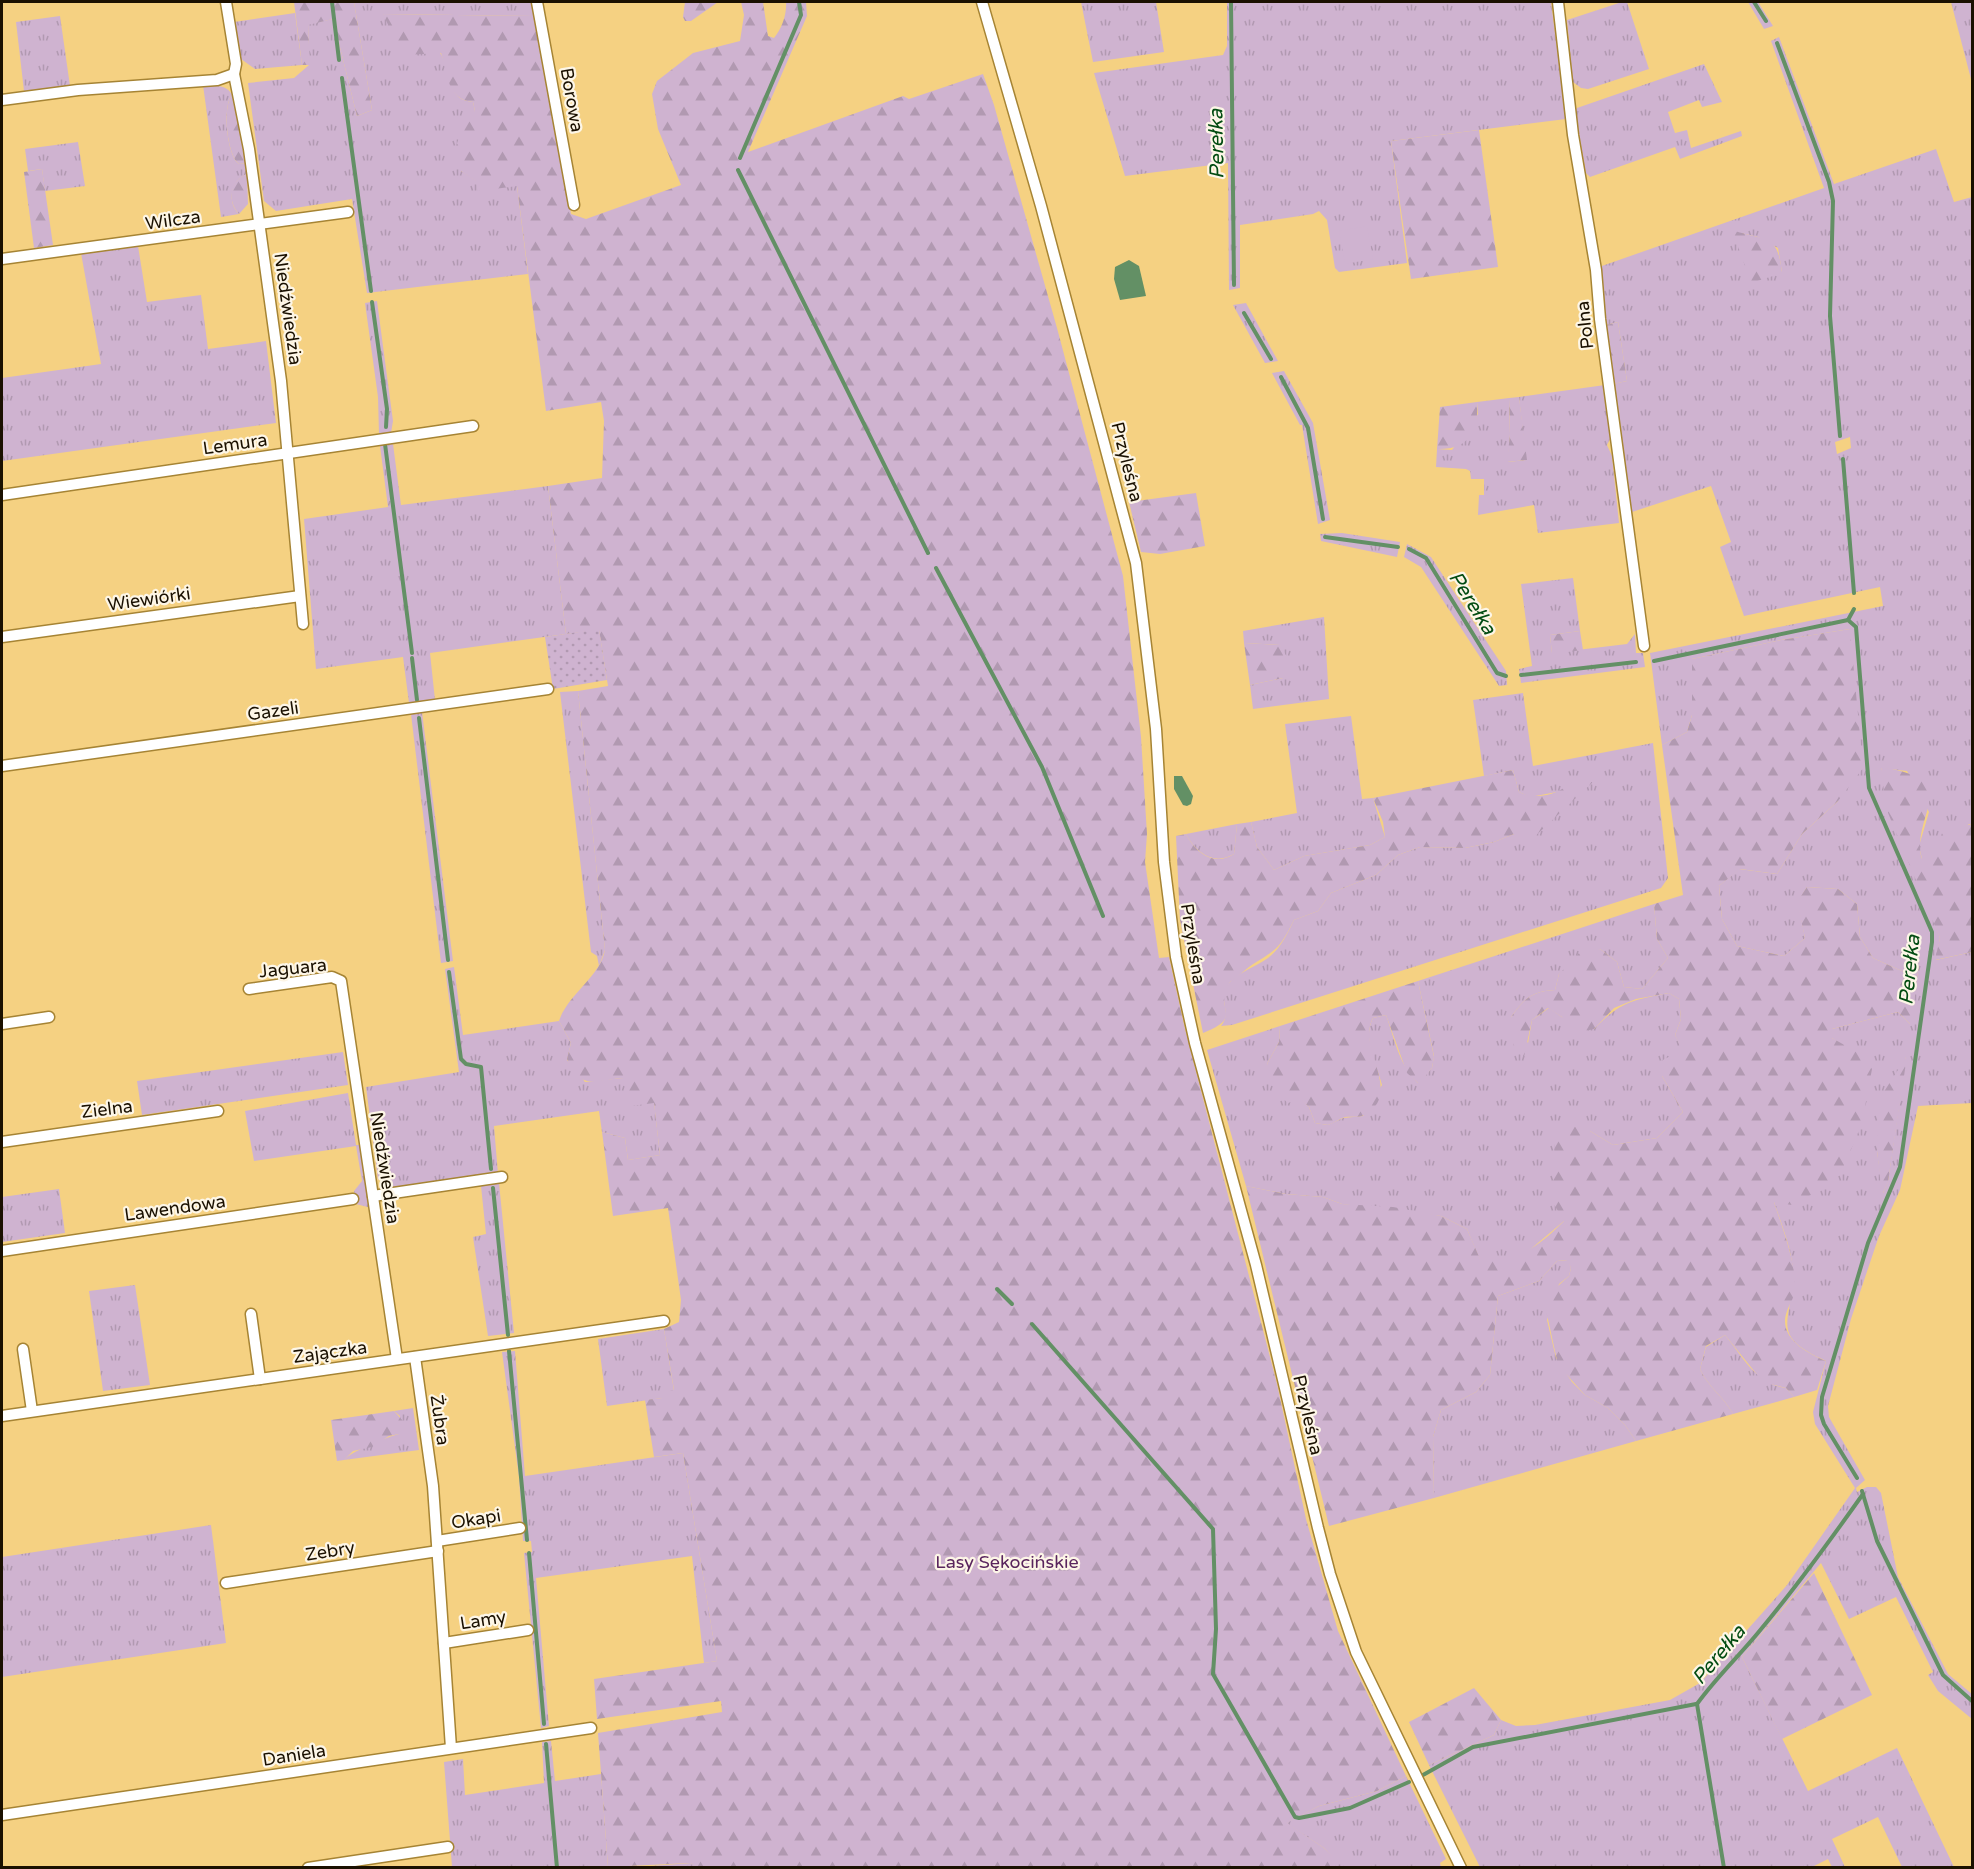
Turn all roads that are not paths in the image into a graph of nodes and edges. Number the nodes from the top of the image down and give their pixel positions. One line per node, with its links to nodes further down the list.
1 (226, 2): 5 (street, Niedźwiedzia)
2 (537, 2): 7 (street, Borowa)
3 (982, 2): 48 (street, Przyleśna)
4 (1558, 2): 17 (street, Polna)
5 (234, 74): 6 (street); 9 (street, Niedźwiedzia)
6 (2, 100)
7 (574, 205)
8 (348, 212): 9 (street, Wilcza)
9 (259, 224): 10 (street, Wilcza); 12 (street, Niedźwiedzia)
10 (2, 259)
11 (472, 426): 12 (street, Lemura)
12 (289, 453): 13 (street, Lemura); 14 (street, Niedźwiedzia)
13 (2, 495)
14 (300, 596): 15 (street, Niedźwiedzia); 16 (street, Wiewiórki)
15 (303, 624)
16 (2, 637)
17 (1644, 646)
18 (548, 689): 19 (street, Gazeli)
19 (2, 766)
20 (341, 981): 21 (street, Jaguara); 27 (street, Niedźwiedzia)
21 (249, 989)
22 (49, 1017): 23 (street)
23 (2, 1024)
24 (218, 1111): 25 (street, Zielna)
25 (2, 1142)
26 (502, 1177): 27 (street)
27 (373, 1196): 34 (street, Niedźwiedzia)
28 (353, 1199): 29 (street, Lawendowa)
29 (2, 1251)
30 (251, 1314): 35 (street)
31 (664, 1321): 33 (street, Zajączka)
32 (23, 1349): 36 (street)
33 (415, 1357): 34 (street, Zajączka); 39 (street, Żubra)
34 (397, 1359): 35 (street, Zajączka)
35 (260, 1379): 36 (street, Zajączka)
36 (32, 1411): 37 (street, Zajączka)
37 (2, 1416)
38 (520, 1528): 39 (street, Okapi)
39 (437, 1546): 40 (street, Zebry); 42 (street)
40 (226, 1583)
41 (528, 1630): 42 (street, Lamy)
42 (444, 1643): 44 (street)
43 (591, 1728): 44 (street, Daniela)
44 (451, 1748): 45 (street, Daniela)
45 (2, 1815)
46 (447, 1847): 47 (street)
47 (308, 1868)
48 (1461, 1868)

